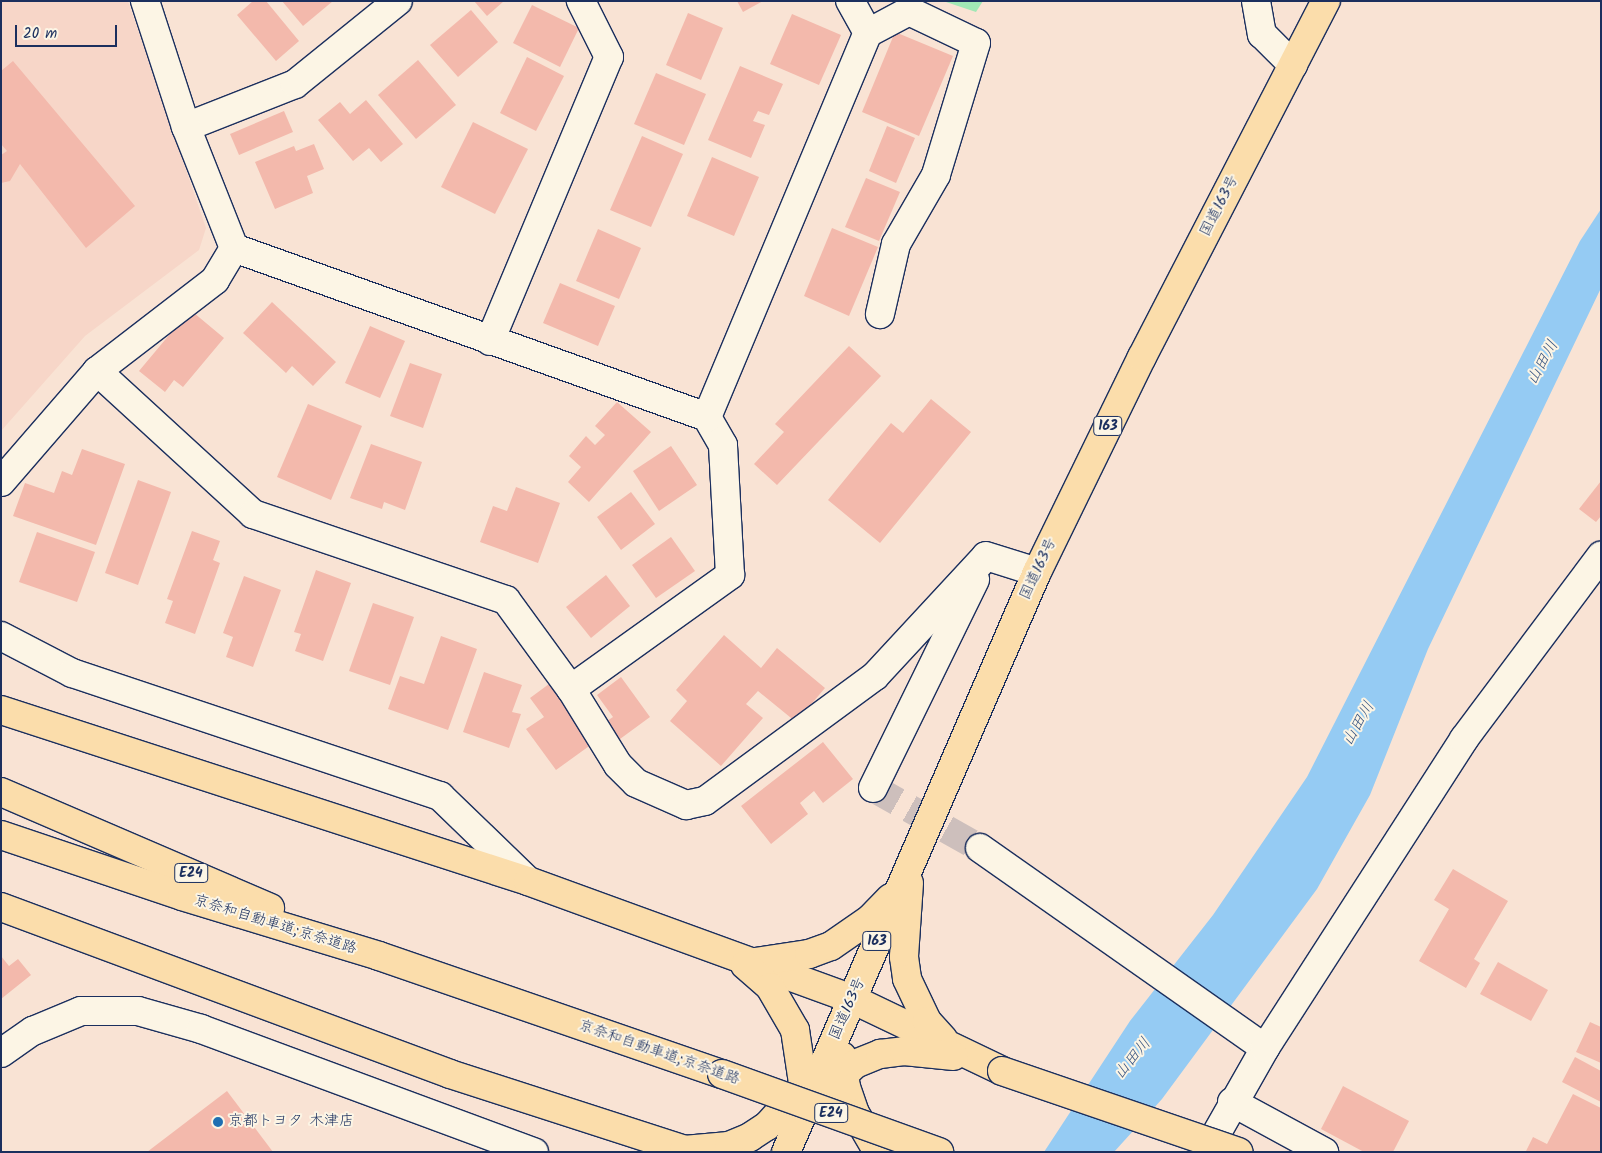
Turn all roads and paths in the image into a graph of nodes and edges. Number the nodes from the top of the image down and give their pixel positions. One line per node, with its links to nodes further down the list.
1 (145, 1): 9 (street)
2 (398, 1): 9 (street)
3 (581, 1): 12 (street)
4 (850, 1): 7 (street)
5 (1256, 1): 8 (street)
6 (1326, 1): 8 (highway, 国道163号 / 163)
7 (868, 33): 11 (street); 14 (street)
8 (1293, 65): 18 (highway, 国道163号 / 163)
9 (186, 127): 10 (street)
10 (234, 248): 12 (street); 13 (street)
11 (880, 314)
12 (490, 341): 14 (street)
13 (97, 371): 15 (street); 20 (street)
14 (707, 416): 20 (street)
15 (1, 482)
16 (986, 556): 18 (street); 20 (street); 22 (street)
17 (1601, 556): 34 (street)
18 (1037, 572): 26 (highway, 国道163号 / 163)
19 (1, 636): 27 (street)
20 (571, 689)
21 (1, 710): 27 (highway)
22 (873, 788)
23 (1, 792): 30 (highway, 京奈和自動車道;京奈道路 / E24)
24 (1, 834): 30 (highway, 京奈和自動車道;京奈道路 / E24)
25 (980, 848): 34 (street)
26 (906, 872): 31 (highway); 32 (highway, 国道163号 / 163); 33 (highway)
27 (528, 881): 29 (highway)
28 (1, 907): 41 (highway)
29 (722, 952): 31 (highway); 38 (highway)
30 (379, 956): 45 (highway, 京奈和自動車道;京奈道路 / E24, bridge)
31 (753, 963): 32 (highway)
32 (852, 999): 33 (highway); 37 (highway, 国道163号 / 163)
33 (947, 1044): 36 (highway)
34 (1265, 1048): 39 (street)
35 (1, 1053): 42 (street)
36 (990, 1065): 37 (highway); 47 (highway, bridge)
37 (835, 1066): 38 (highway); 40 (highway); 44 (highway)
38 (802, 1089): 40 (highway); 41 (highway)
39 (1232, 1102): 46 (street); 48 (street)
40 (799, 1120): 43 (highway)
41 (678, 1150)
42 (534, 1152)
43 (786, 1152)
44 (878, 1152)
45 (940, 1152)
46 (1206, 1152)
47 (1240, 1152)
48 (1324, 1152)

